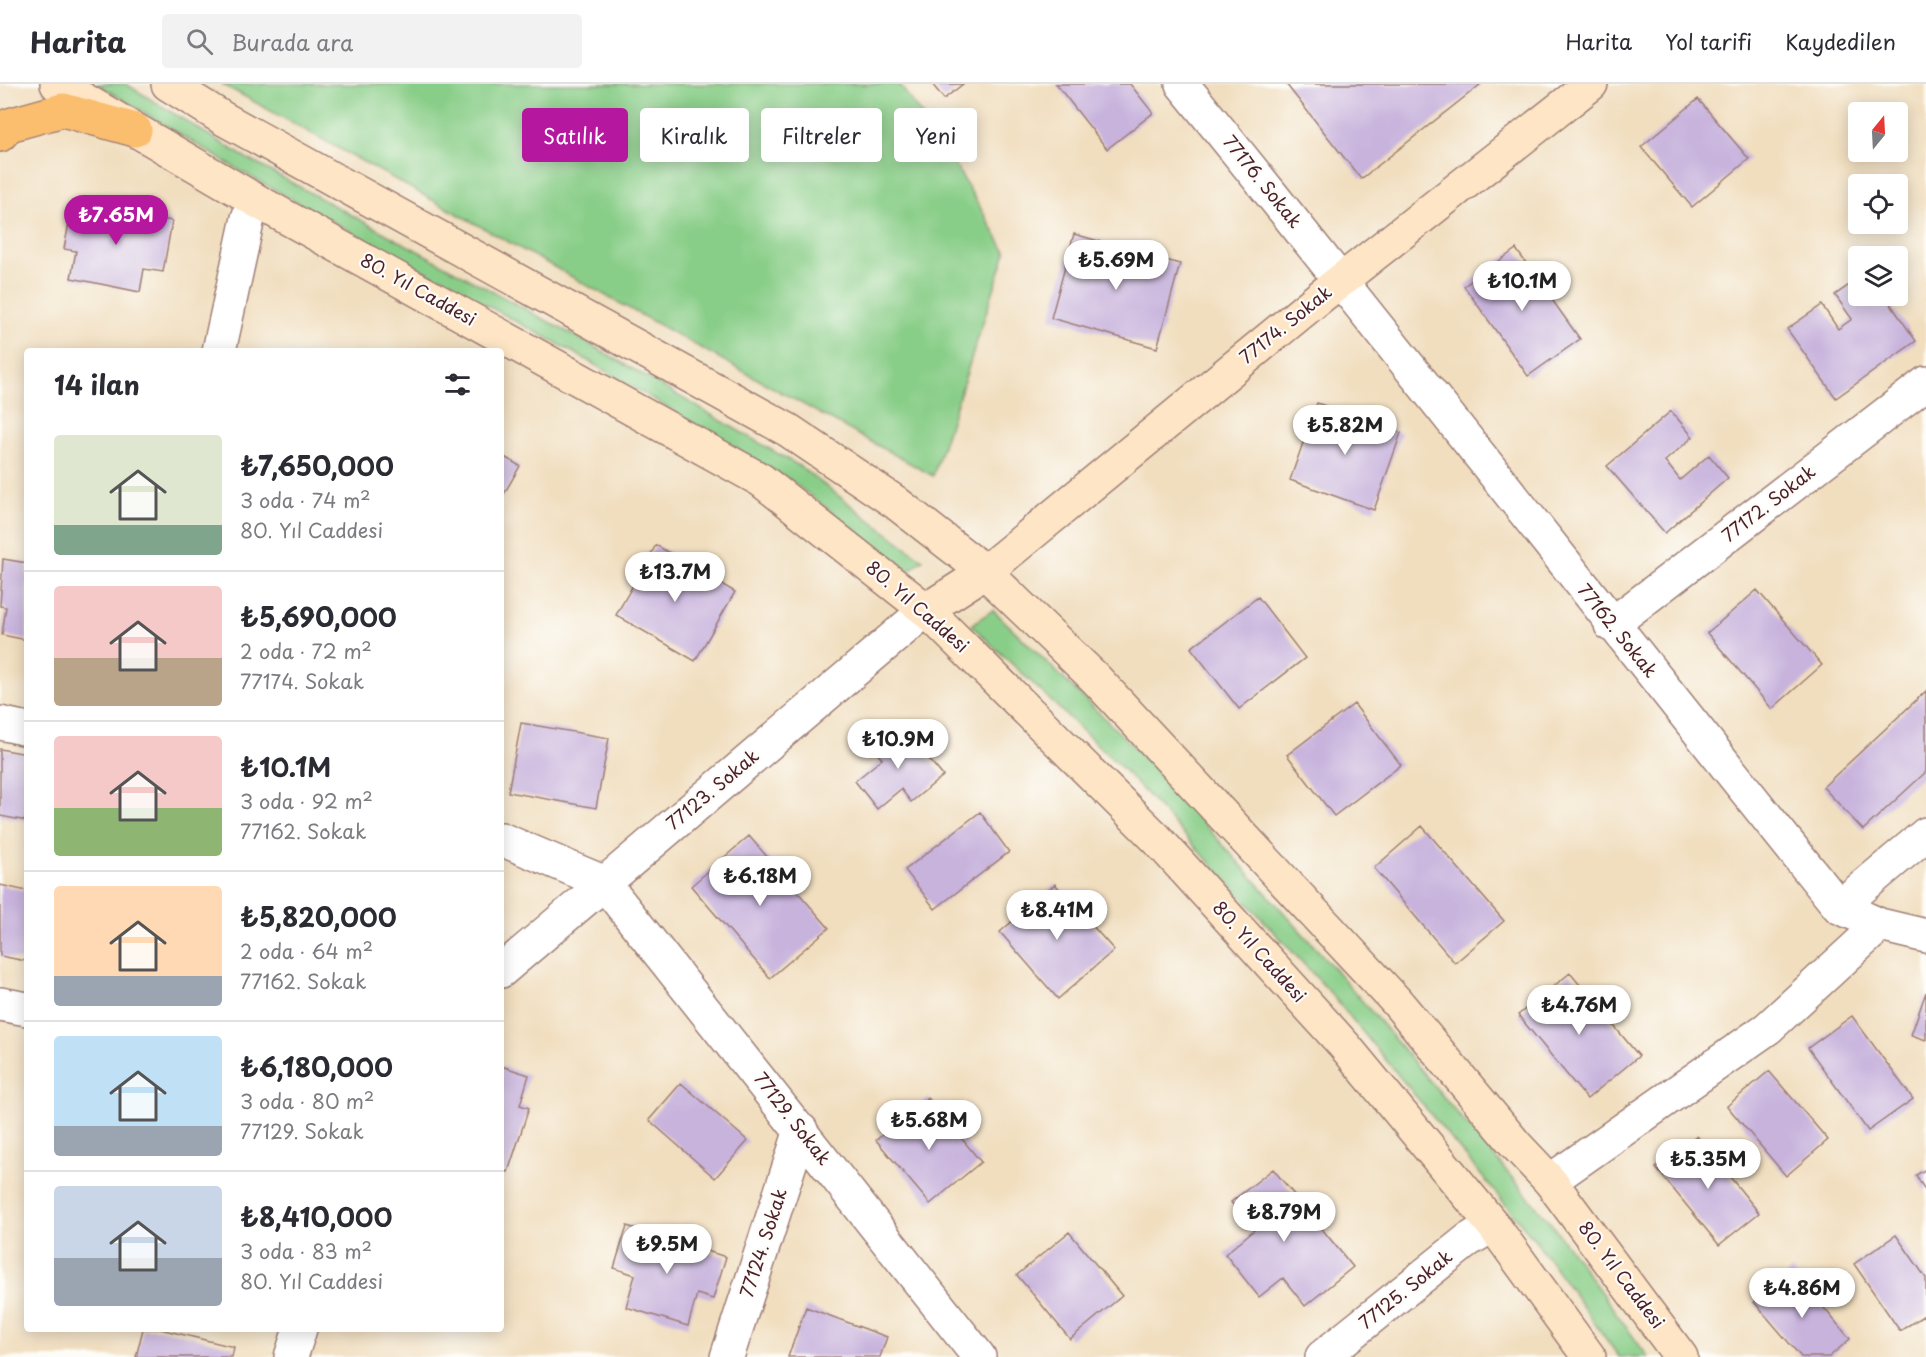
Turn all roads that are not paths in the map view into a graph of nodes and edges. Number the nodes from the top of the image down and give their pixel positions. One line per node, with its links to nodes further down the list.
1 (57, 84): 5 (main road, 80. Yıl Caddesi)
2 (168, 84): 11 (main road, 80. Yıl Caddesi)
3 (1182, 84): 8 (street, 77176. Sokak)
4 (1591, 84): 8 (main road, 77174. Sokak)
5 (135, 130): 6 (main road); 7 (main road, 80. Yıl Caddesi)
6 (0, 135)
7 (255, 200): 9 (street); 12 (main road, 80. Yıl Caddesi)
8 (1342, 280): 11 (main road, 77174. Sokak); 13 (street, 77162. Sokak)
9 (220, 348)
10 (1926, 383): 13 (street, 77172. Sokak)
11 (985, 572): 12 (main road, 77174. Sokak); 26 (main road, 80. Yıl Caddesi)
12 (926, 610): 18 (street, 77123. Sokak); 27 (main road, 80. Yıl Caddesi)
13 (1611, 625): 19 (street, 77162. Sokak)
14 (0, 723): 15 (street)
15 (24, 728)
16 (1926, 834): 19 (street)
17 (504, 839): 18 (street)
18 (603, 882): 22 (street, 77123. Sokak); 25 (street, 77129. Sokak)
19 (1839, 907): 20 (street, 77162. Sokak)
20 (1880, 925): 21 (street, 77162. Sokak); 26 (street)
21 (1926, 936)
22 (504, 968)
23 (0, 1004): 24 (street)
24 (24, 1008)
25 (801, 1130): 30 (street, 77124. Sokak); 31 (street, 77129. Sokak)
26 (1550, 1181): 34 (main road, 80. Yıl Caddesi)
27 (1493, 1226): 32 (street, 77125. Sokak); 33 (main road, 80. Yıl Caddesi)
28 (299, 1332): 29 (street)
29 (291, 1357)
30 (728, 1357)
31 (979, 1357)
32 (1322, 1357)
33 (1589, 1357)
34 (1681, 1357)

